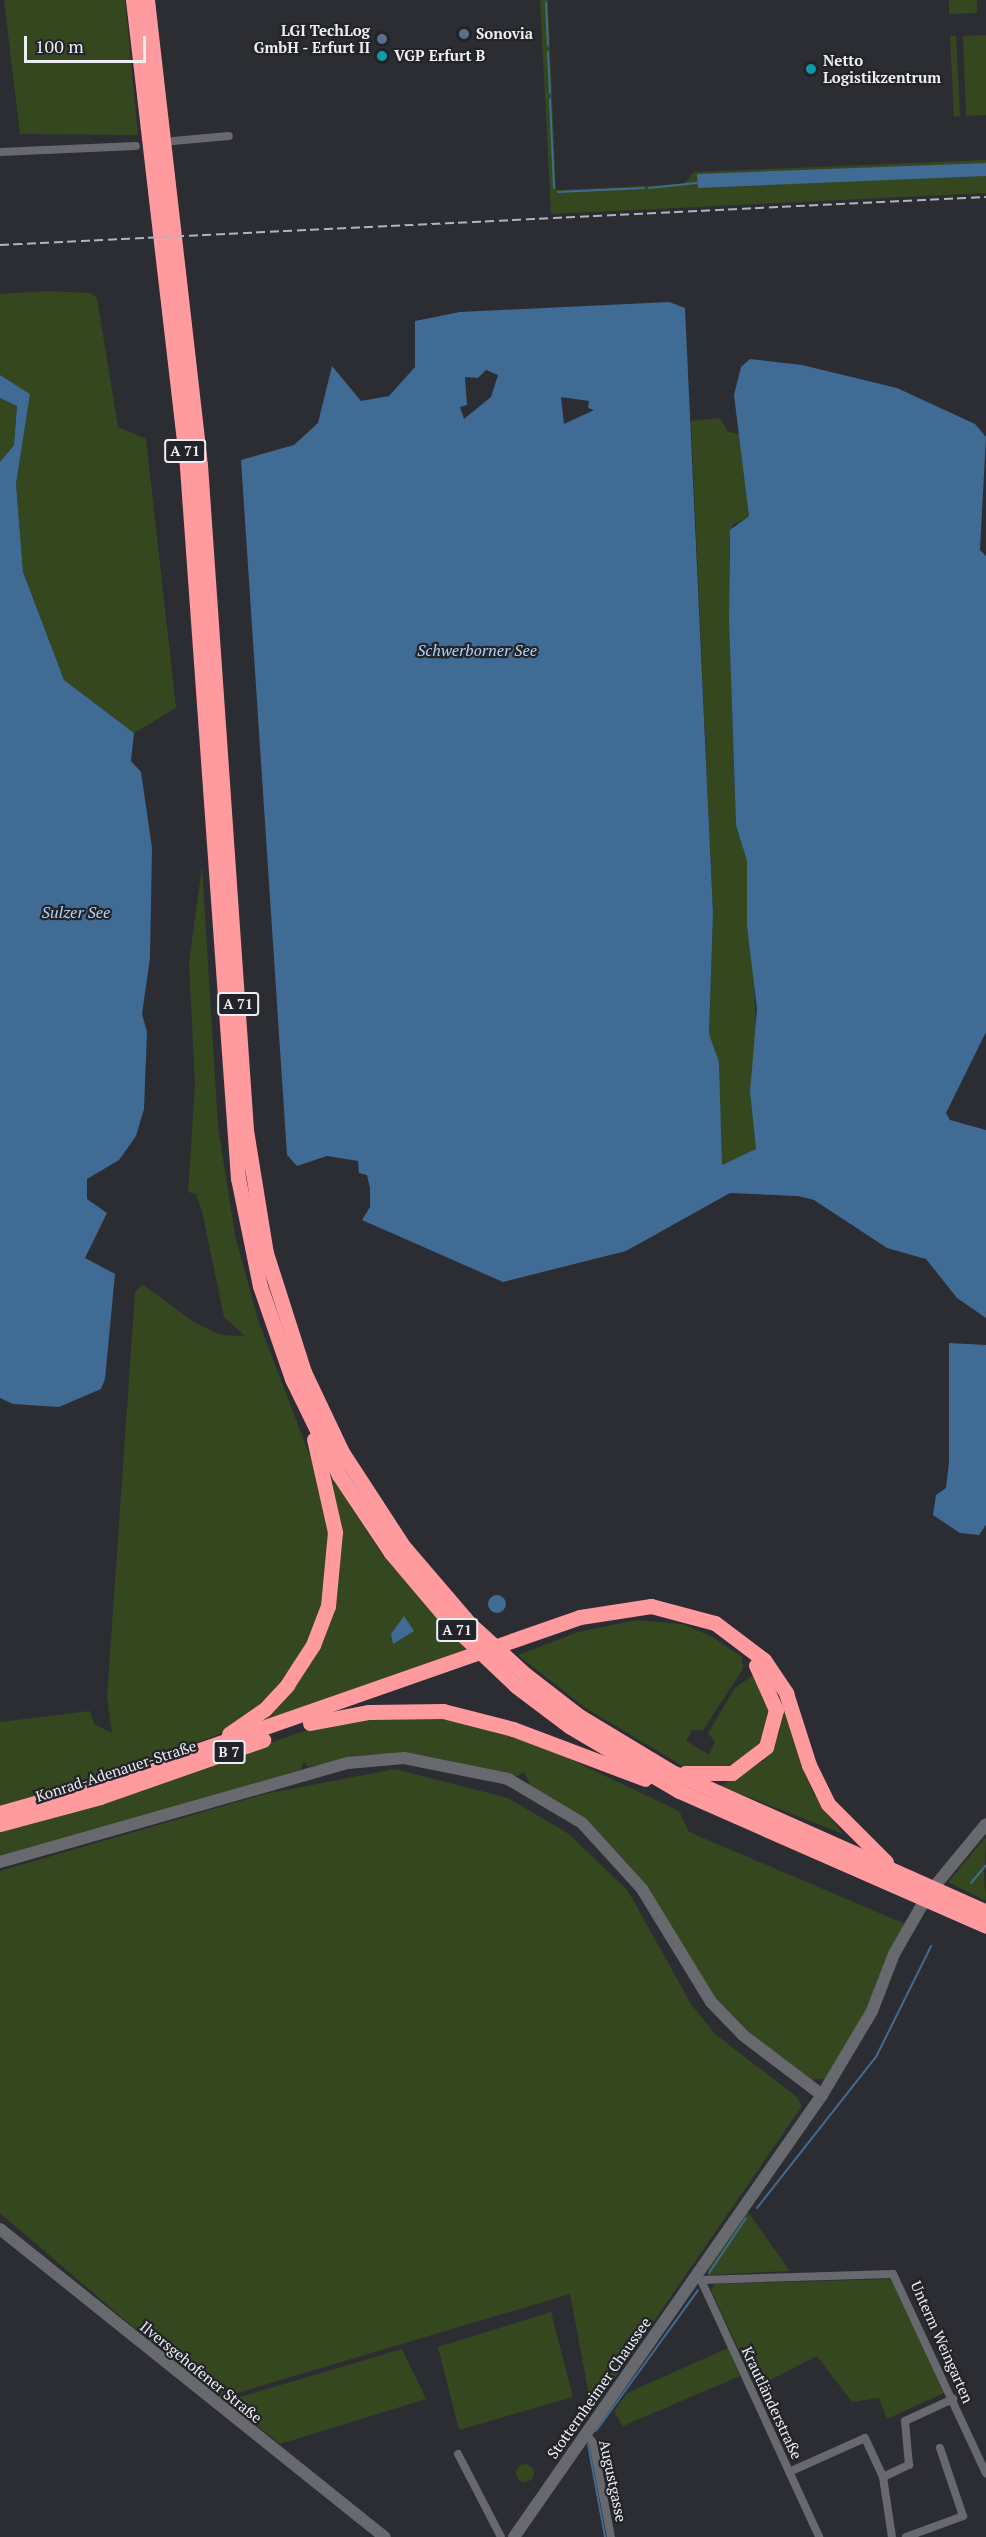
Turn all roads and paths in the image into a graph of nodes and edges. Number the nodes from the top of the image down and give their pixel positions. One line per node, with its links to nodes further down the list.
1 (133, 0): 3 (highway, A 71)
2 (147, 0): 3 (highway, A 71)
3 (152, 113): 8 (highway, A 71)
4 (229, 136): 5 (street)
5 (173, 141)
6 (136, 146): 7 (street)
7 (0, 152)
8 (178, 328): 9 (highway, A 71); 14 (highway, A 71)
9 (306, 1410): 13 (highway); 15 (highway, A 71)
10 (528, 1640): 11 (highway); 14 (highway); 20 (highway)
11 (457, 1665): 12 (highway); 13 (highway)
12 (310, 1723): 15 (highway); 17 (highway, Konrad-Adenauer-Straße / B 7)
13 (196, 1751): 16 (highway, Konrad-Adenauer-Straße / B 7)
14 (670, 1771): 20 (highway, A 71)
15 (679, 1791): 22 (highway, A 71)
16 (0, 1813)
17 (0, 1824)
18 (986, 1824): 23 (street, Stotternheimer Chaussee)
19 (0, 1862): 23 (street)
20 (895, 1870): 21 (highway, A 71)
21 (986, 1912)
22 (986, 1926)
23 (822, 2095): 25 (street, Stotternheimer Chaussee)
24 (0, 2229): 33 (street, Ilversgehofener Straße)
25 (698, 2278): 26 (street, Unterm Weingarten); 27 (street, Stotternheimer Chaussee); 30 (street, Krautländerstraße)
26 (953, 2399): 31 (street, Unterm Weingarten); 32 (street)
27 (586, 2433): 35 (street, Stotternheimer Chaussee); 36 (street, Augustgasse)
28 (939, 2448): 39 (street)
29 (458, 2454): 34 (street)
30 (789, 2472): 32 (street); 37 (street, Krautländerstraße)
31 (986, 2474)
32 (883, 2477): 38 (street)
33 (385, 2537)
34 (501, 2537)
35 (514, 2537)
36 (611, 2537)
37 (819, 2537)
38 (892, 2537)
39 (906, 2537)

